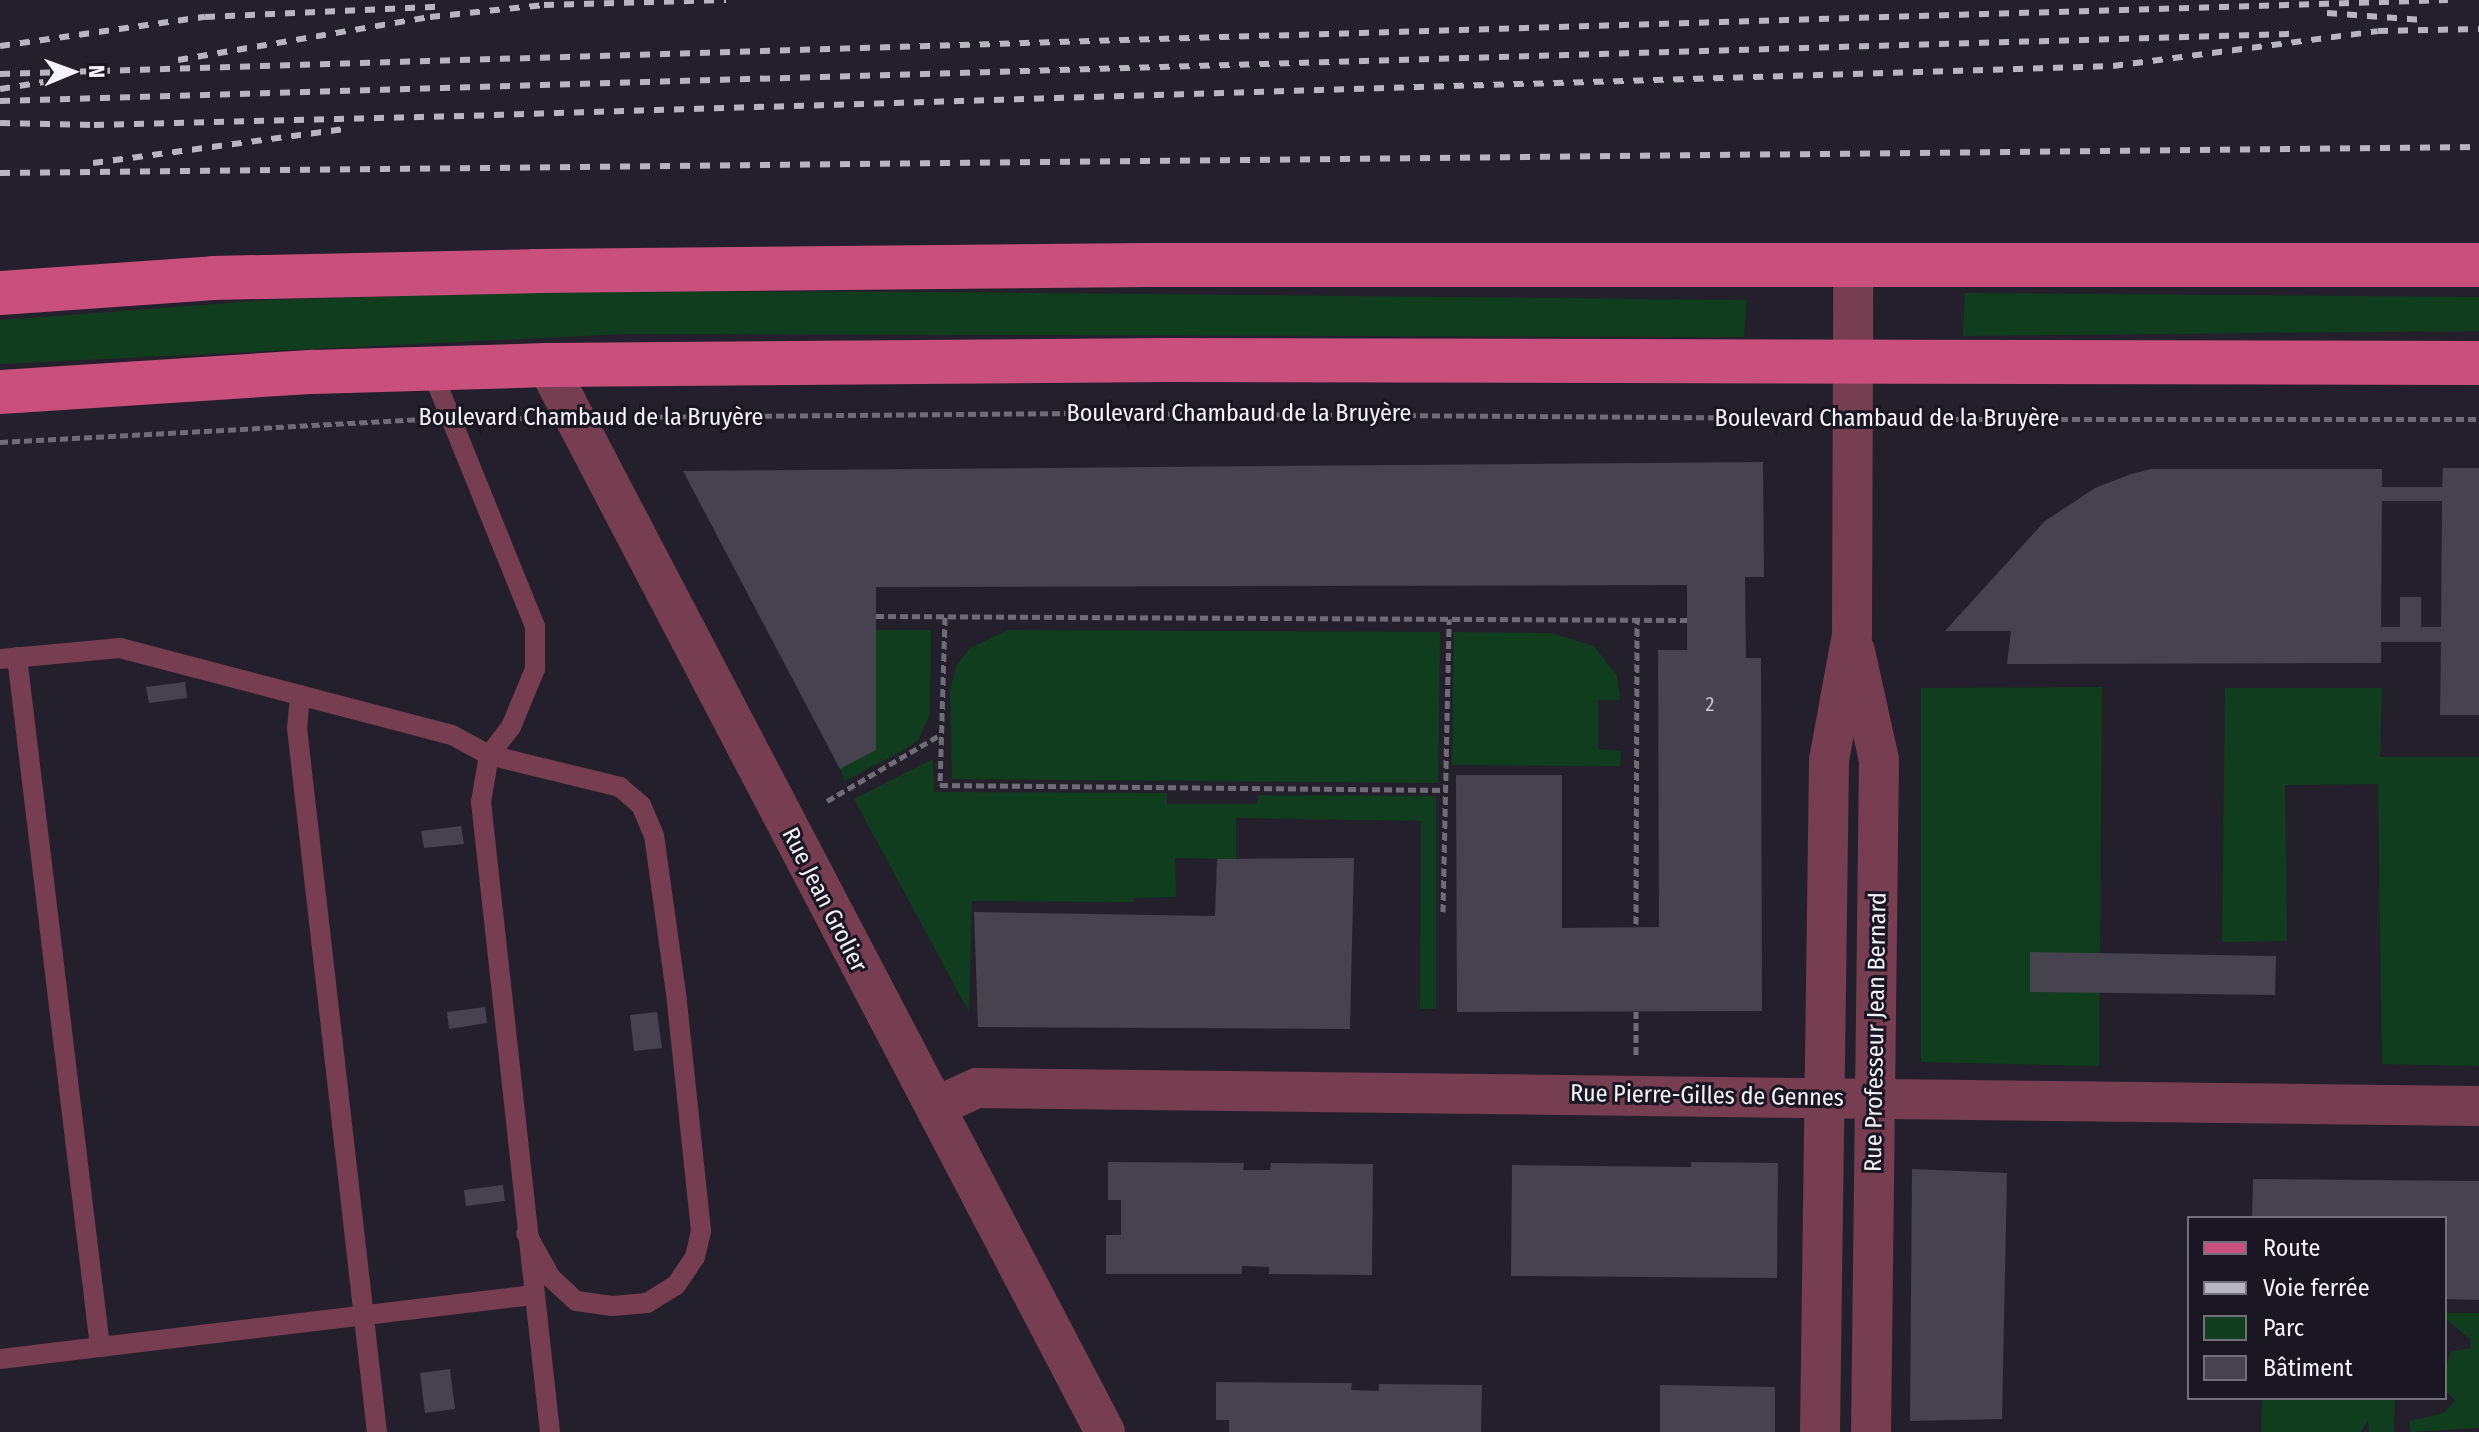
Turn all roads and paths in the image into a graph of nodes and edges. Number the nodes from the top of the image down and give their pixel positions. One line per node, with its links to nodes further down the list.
1 (2479, 265): 2 (main road)
2 (1853, 266): 3 (main road); 6 (street, Rue Professeur Jean Bernard)
3 (0, 293)
4 (2479, 363): 6 (main road, Boulevard Chambaud de la Bruyère)
5 (547, 365): 6 (main road, Boulevard Chambaud de la Bruyère); 7 (main road, Boulevard Chambaud de la Bruyère); 10 (street, Rue Jean Grolier)
6 (1854, 365): 11 (street, Rue Professeur Jean Bernard)
7 (431, 369): 8 (main road, Boulevard Chambaud de la Bruyère); 9 (lane)
8 (0, 392)
9 (452, 418): 10 (path, Boulevard Chambaud de la Bruyère); 13 (path, Boulevard Chambaud de la Bruyère); 23 (lane)
10 (574, 418): 11 (path, Boulevard Chambaud de la Bruyère); 32 (street, Rue Jean Grolier)
11 (1853, 419): 12 (path, Boulevard Chambaud de la Bruyère); 19 (street, Rue Professeur Jean Bernard)
12 (2479, 419)
13 (0, 442)
14 (876, 616): 15 (path)
15 (945, 617): 16 (path); 22 (path)
16 (1449, 619): 17 (path); 24 (path)
17 (1637, 619): 18 (path); 27 (path)
18 (1687, 620)
19 (1852, 635): 30 (street, Rue Professeur Jean Bernard); 31 (street, Rue Professeur Jean Bernard)
20 (8, 658): 21 (lane); 37 (lane)
21 (300, 695): 23 (lane); 36 (lane)
22 (941, 735): 24 (path); 25 (path)
23 (489, 755): 34 (lane); 34 (lane)
24 (1446, 790): 26 (path)
25 (827, 801)
26 (1443, 912)
27 (1636, 924)
28 (1636, 1011): 29 (path)
29 (1636, 1059)
30 (1824, 1098): 31 (street, Rue Pierre-Gilles de Gennes); 32 (street, Rue Pierre-Gilles de Gennes); 42 (street, Rue Professeur Jean Bernard)
31 (1875, 1098): 33 (street, Rue Pierre-Gilles de Gennes); 43 (street, Rue Professeur Jean Bernard)
32 (938, 1106): 41 (street, Rue Jean Grolier)
33 (2479, 1106)
34 (526, 1233): 35 (lane)
35 (533, 1295): 36 (lane); 40 (lane)
36 (362, 1316): 37 (lane); 39 (lane)
37 (100, 1347): 38 (lane)
38 (0, 1359)
39 (377, 1432)
40 (550, 1432)
41 (1105, 1432)
42 (1820, 1432)
43 (1871, 1432)

